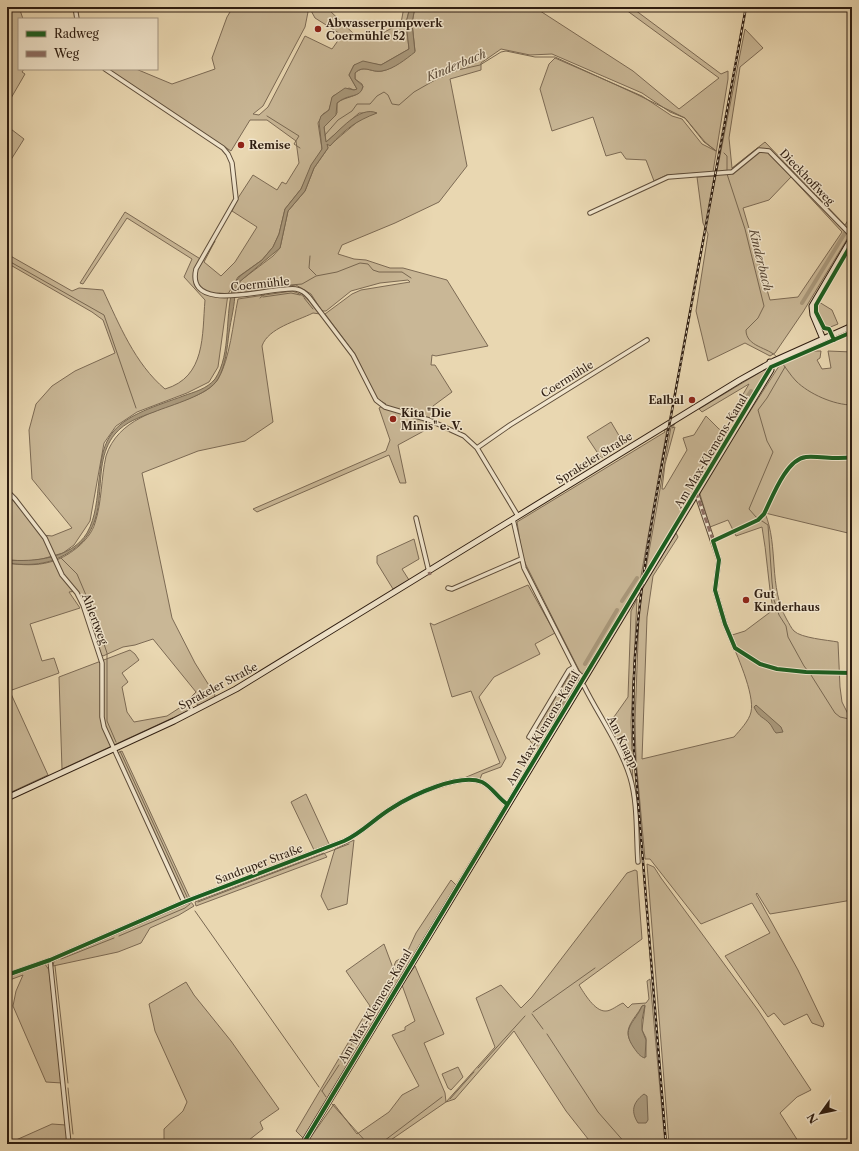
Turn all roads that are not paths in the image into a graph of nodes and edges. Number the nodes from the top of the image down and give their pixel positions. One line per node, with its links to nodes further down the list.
1 (75, 7): 2 (street)
2 (77, 18)
3 (106, 70): 10 (street, Coermühle)
4 (590, 213): 5 (street, Dieckhoffweg)
5 (852, 237): 7 (main road)
6 (852, 326): 7 (main road, Sprakeler Straße)
7 (823, 339): 9 (main road, Sprakeler Straße)
8 (647, 340): 10 (street, Coermühle)
9 (772, 362): 12 (main road, Am Max-Klemens-Kanal); 13 (main road, Sprakeler Straße)
10 (477, 448): 13 (street, Coermühle)
11 (7, 491): 23 (street, Ahlertweg)
12 (696, 492): 19 (street); 21 (main road, Am Max-Klemens-Kanal)
13 (518, 516): 15 (main road, Sprakeler Straße)
14 (416, 518): 17 (street)
15 (513, 520): 16 (street, Am Knapp); 17 (main road, Sprakeler Straße)
16 (521, 559): 18 (street); 20 (street, Am Knapp)
17 (429, 572): 23 (main road, Sprakeler Straße)
18 (448, 588)
19 (735, 648)
20 (574, 667): 21 (street, Am Knapp); 22 (street, Am Max-Klemens-Kanal)
21 (582, 681): 25 (main road, Am Max-Klemens-Kanal); 26 (street, Am Knapp)
22 (529, 737)
23 (113, 749): 24 (main road, Sprakeler Straße); 27 (street, Ahlertweg)
24 (7, 798)
25 (507, 804): 27 (street, Sandruper Straße); 31 (main road, Am Max-Klemens-Kanal)
26 (638, 862)
27 (188, 901): 28 (street, Sandruper Straße)
28 (50, 960): 29 (street, Sandruper Straße); 30 (street)
29 (7, 975)
30 (70, 1144)
31 (303, 1144)

